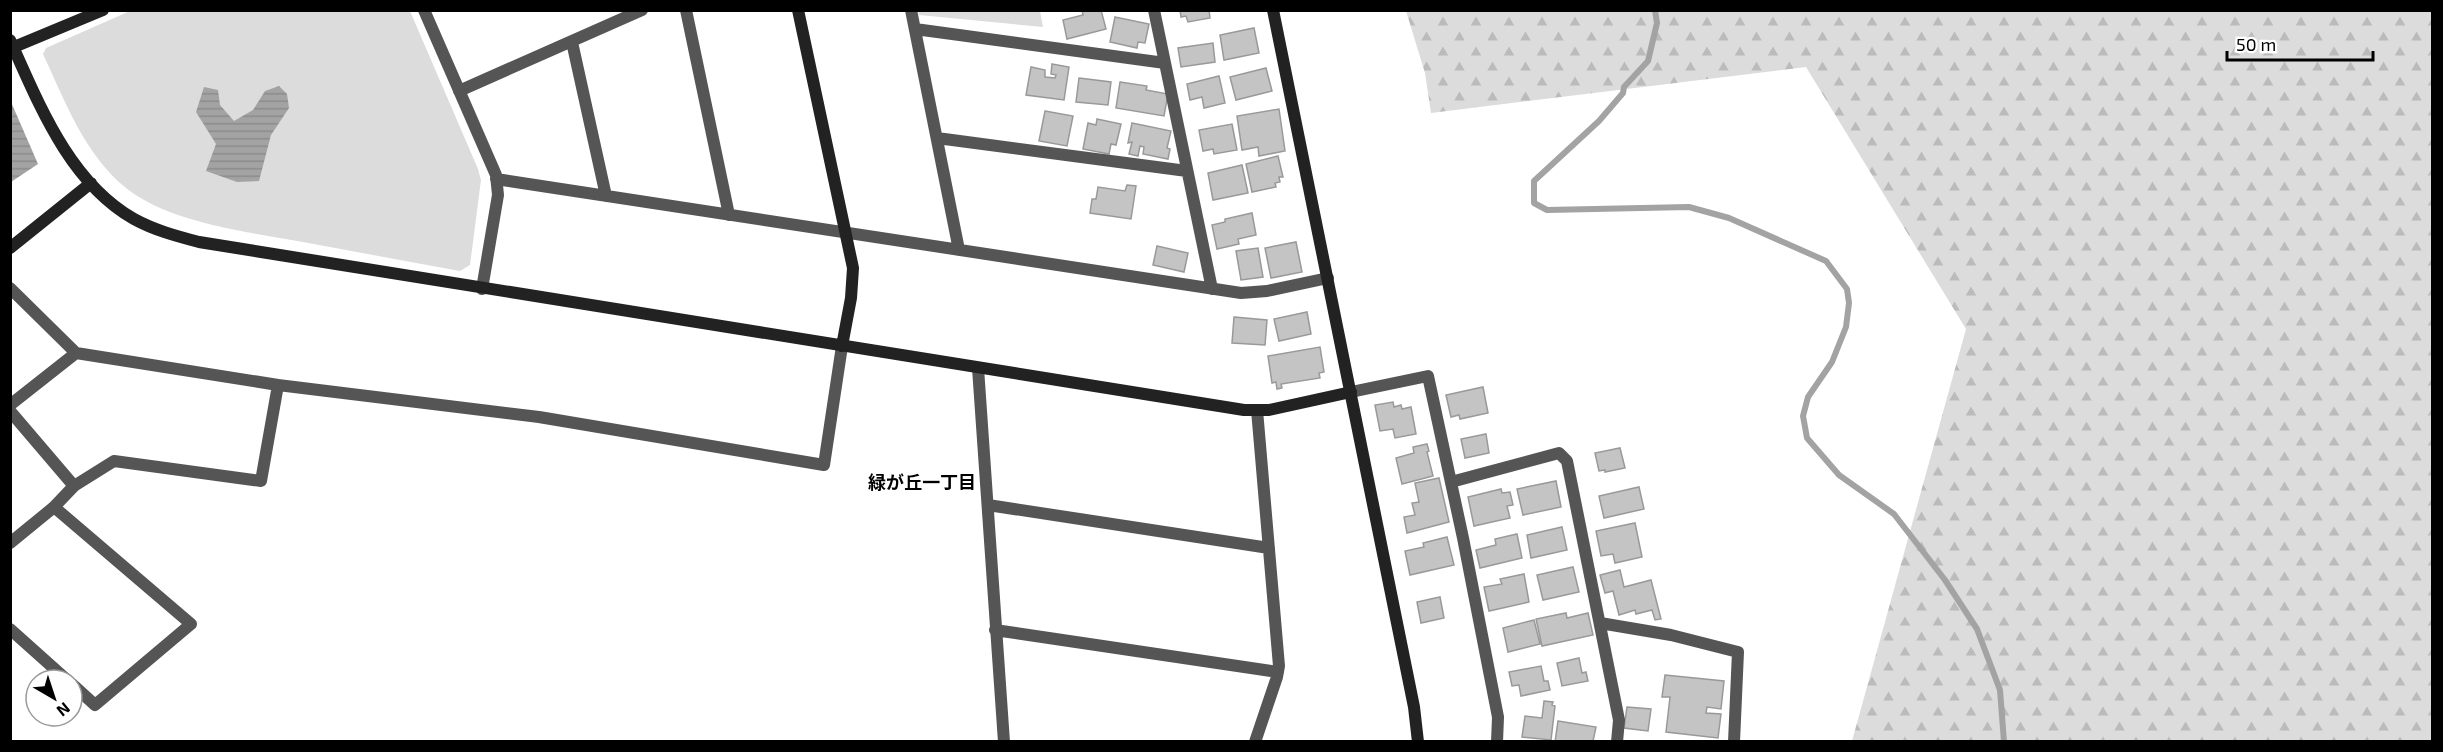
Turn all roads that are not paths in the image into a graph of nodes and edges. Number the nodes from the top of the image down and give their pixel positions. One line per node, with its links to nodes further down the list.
1 (103, 10): 11 (street)
2 (424, 10): 13 (street)
3 (642, 10): 10 (street)
4 (686, 10): 19 (street)
5 (798, 10): 20 (street)
6 (911, 10): 9 (street)
7 (1154, 10): 12 (street)
8 (1273, 10): 23 (street)
9 (915, 29): 12 (street); 14 (street)
10 (572, 42): 13 (street); 18 (street)
11 (12, 43): 17 (street)
12 (1165, 63): 15 (street)
13 (459, 91): 16 (street)
14 (937, 138): 15 (street); 22 (street)
15 (1187, 171): 26 (street)
16 (496, 179): 18 (street); 25 (street)
17 (91, 183): 21 (street); 25 (street)
18 (606, 196): 19 (street)
19 (729, 215): 20 (street)
20 (844, 233): 22 (street); 27 (street)
21 (10, 248)
22 (959, 250): 26 (street)
23 (1328, 278): 26 (street); 31 (street)
24 (10, 288): 28 (street)
25 (482, 289): 27 (street)
26 (1212, 289)
27 (842, 346): 29 (street); 30 (street)
28 (76, 353): 30 (street); 32 (street)
29 (978, 368): 33 (street); 37 (street)
30 (278, 385): 36 (street)
31 (1351, 392): 33 (street); 35 (street); 49 (street)
32 (10, 405)
33 (1257, 410): 40 (street)
34 (10, 411): 36 (street)
35 (1451, 482): 41 (street); 50 (street)
36 (74, 486): 38 (street)
37 (988, 506): 40 (street); 43 (street)
38 (54, 507): 39 (street); 46 (street)
39 (10, 543)
40 (1269, 548): 45 (street)
41 (1600, 622): 51 (street); 52 (street)
42 (10, 629): 44 (street)
43 (995, 630): 45 (street); 47 (street)
44 (54, 668)
45 (1278, 672): 48 (street)
46 (84, 695)
47 (1004, 741)
48 (1255, 741)
49 (1418, 741)
50 (1497, 741)
51 (1617, 741)
52 (1734, 741)

